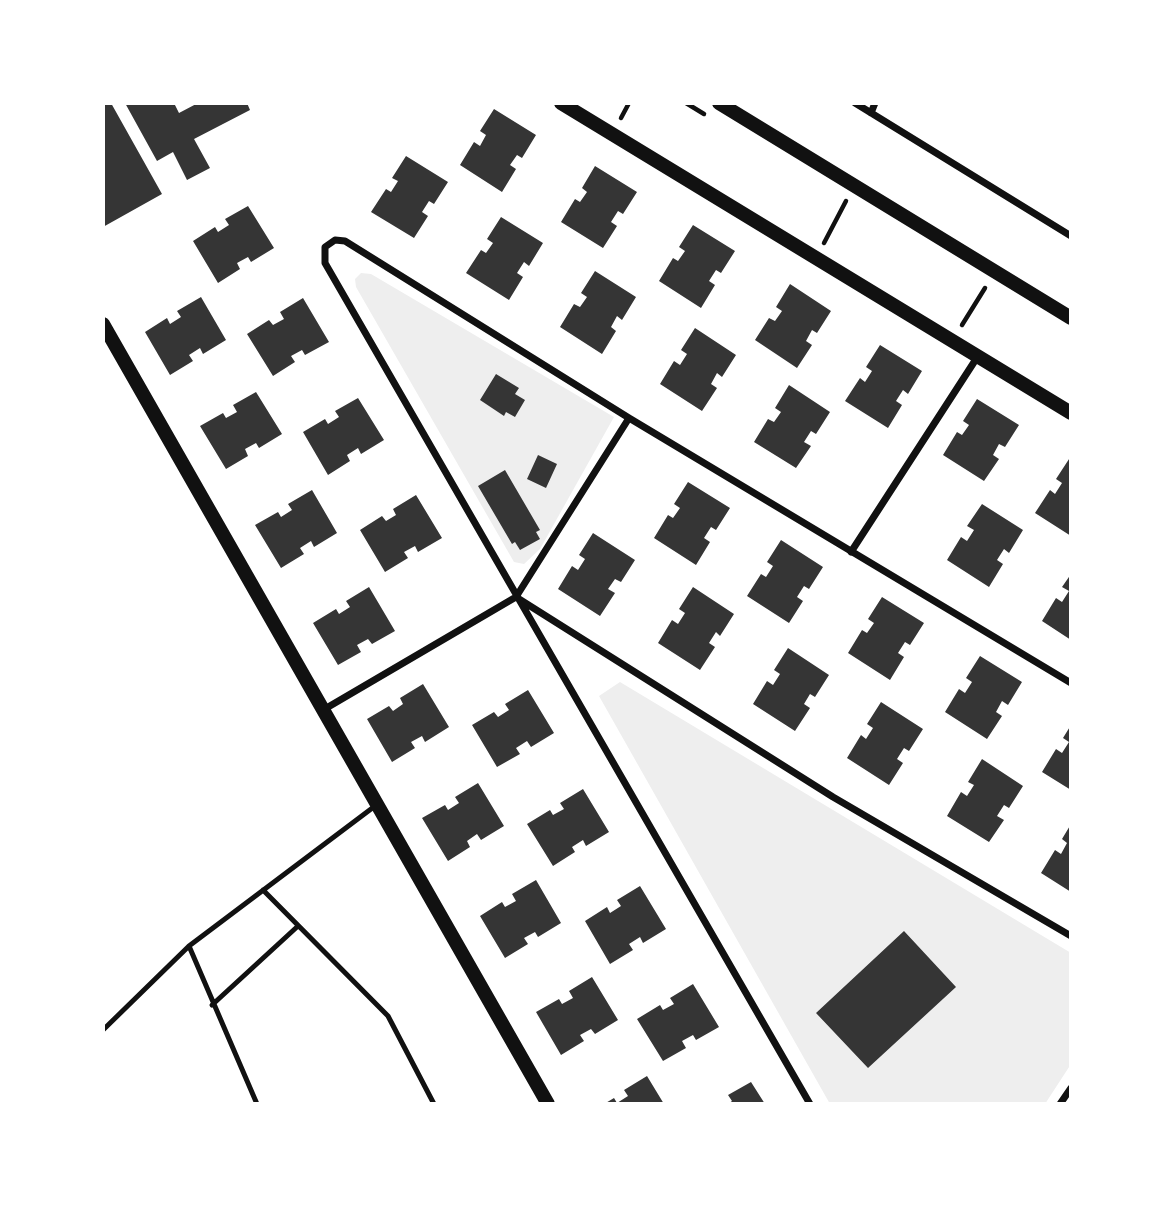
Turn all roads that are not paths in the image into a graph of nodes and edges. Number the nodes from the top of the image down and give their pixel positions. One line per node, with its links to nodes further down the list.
1 (561, 103): 9 (main road)
2 (719, 103): 7 (main road)
3 (855, 103): 5 (street)
4 (875, 103): 5 (street)
5 (871, 113): 6 (street)
6 (1071, 236)
7 (1071, 318)
8 (103, 324): 15 (main road)
9 (978, 356): 10 (main road); 12 (street)
10 (1071, 412)
11 (629, 418): 12 (street); 13 (street); 13 (street)
12 (851, 552): 14 (street)
13 (516, 597): 15 (street); 19 (street); 27 (street)
14 (1071, 683)
15 (323, 711): 16 (main road)
16 (377, 804): 17 (lane); 26 (main road)
17 (263, 890): 18 (lane); 20 (lane)
18 (298, 926): 21 (lane); 25 (lane)
19 (1071, 936)
20 (189, 946): 21 (lane); 22 (lane)
21 (212, 1005): 24 (lane)
22 (103, 1030)
23 (1071, 1088): 28 (street)
24 (257, 1104)
25 (434, 1104)
26 (548, 1104)
27 (810, 1104)
28 (1060, 1104)

